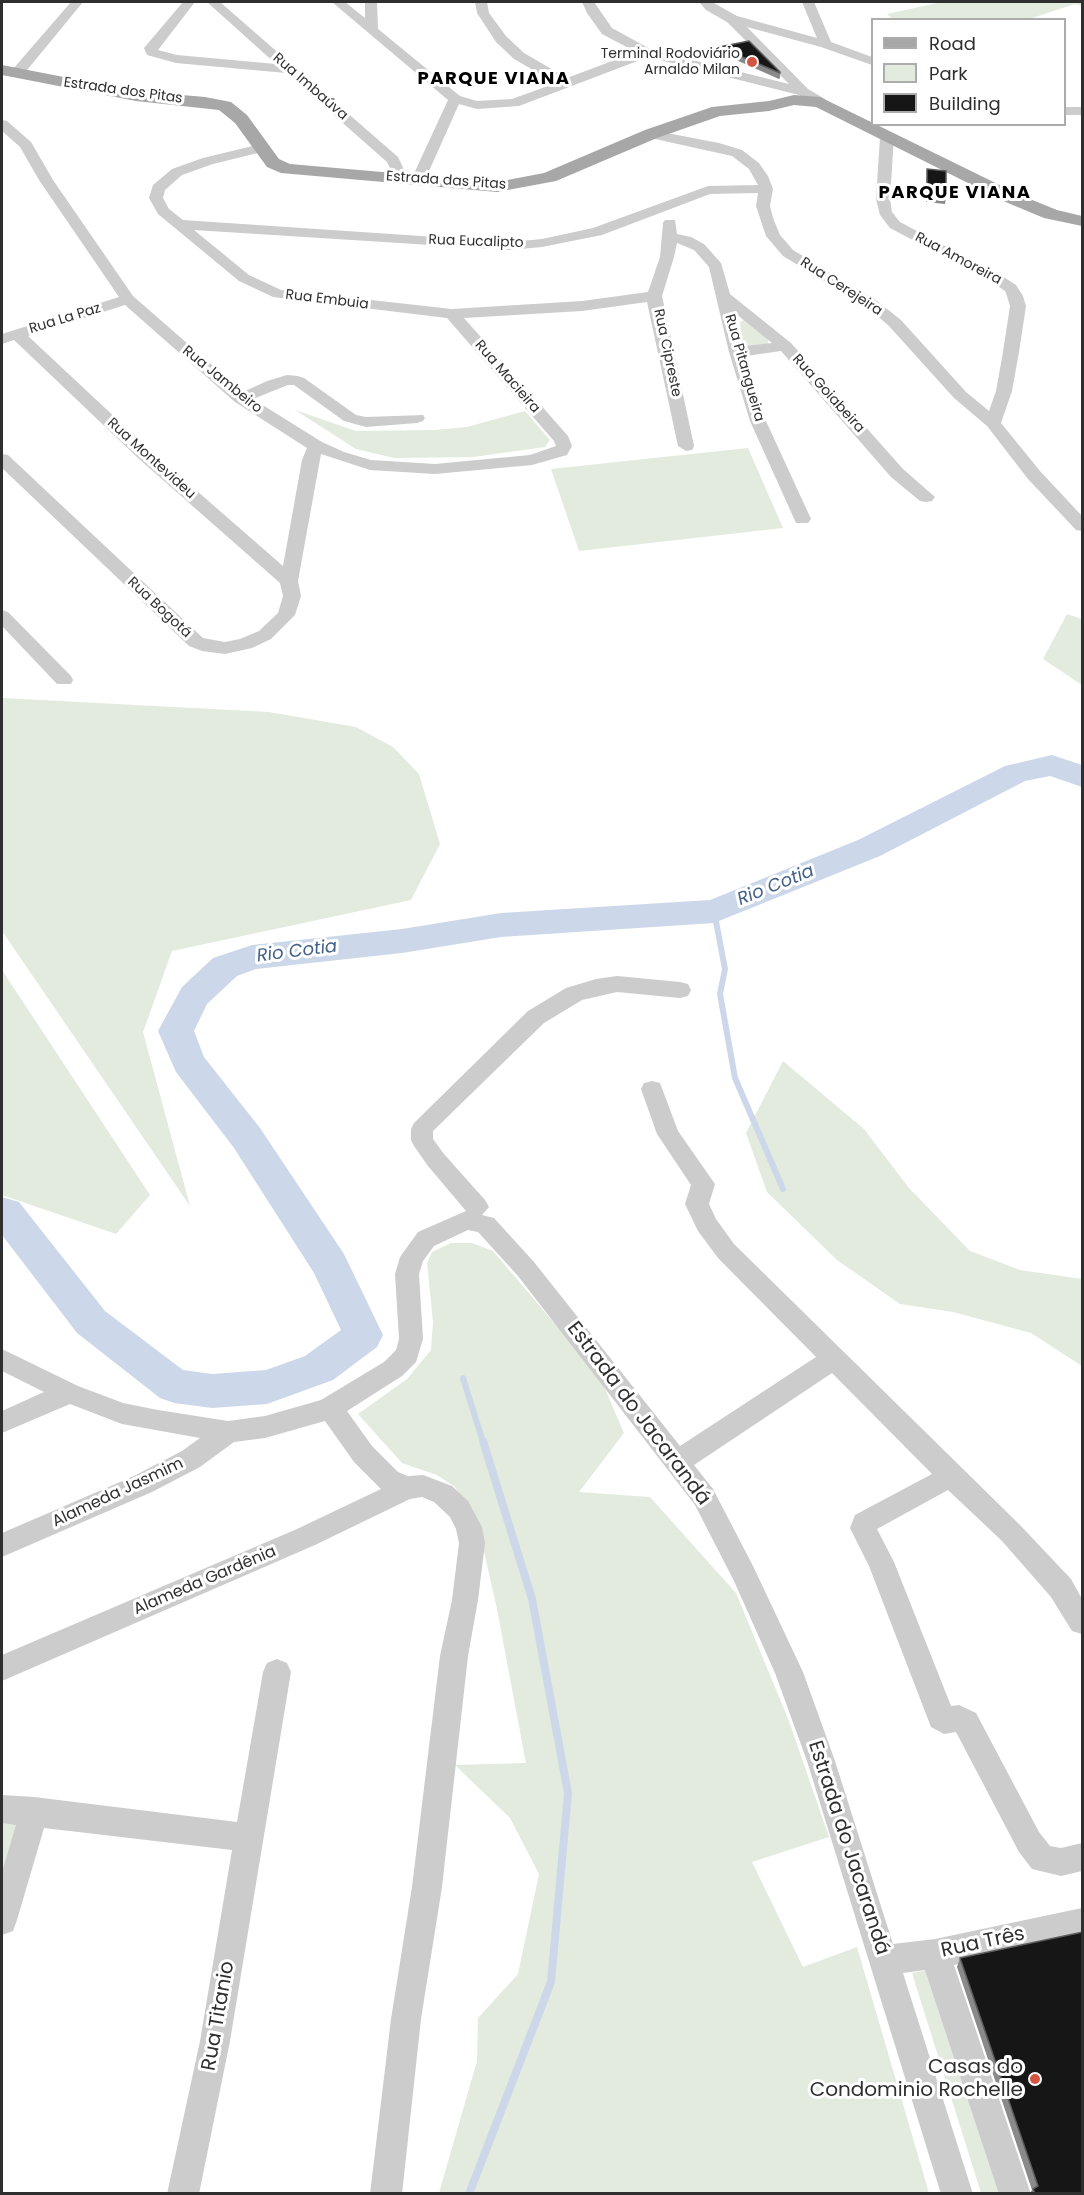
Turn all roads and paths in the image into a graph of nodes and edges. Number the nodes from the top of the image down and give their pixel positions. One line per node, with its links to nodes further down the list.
1 (77, 2): 18 (street)
2 (189, 2): 17 (street)
3 (213, 2): 17 (street, Rua Imbaúva)
4 (338, 2): 12 (street)
5 (371, 2): 12 (street)
6 (481, 2): 19 (street)
7 (588, 2): 15 (street)
8 (705, 2): 10 (street)
9 (808, 2): 11 (street)
10 (732, 19): 13 (street); 20 (street)
11 (814, 20): 13 (street); 14 (street)
12 (372, 29): 21 (street)
13 (783, 34): 14 (street)
14 (826, 44): 16 (street)
15 (647, 53): 19 (street); 20 (street)
16 (871, 60)
17 (289, 69): 31 (street, Rua Imbaúva)
18 (10, 71): 29 (main road, Estrada dos Pitas)
19 (566, 83): 21 (street)
20 (799, 96): 22 (main road, Estrada das Pitas); 23 (main road)
21 (455, 99): 30 (street)
22 (769, 106): 23 (main road, Estrada das Pitas); 27 (main road, Estrada das Pitas)
23 (820, 106): 28 (main road, Estrada das Pitas)
24 (1066, 111): 25 (street)
25 (1083, 111)
26 (2, 124): 41 (street, Rua Jambeiro)
27 (651, 134): 32 (main road, Estrada das Pitas); 33 (street)
28 (887, 137): 36 (main road, Estrada das Pitas); 48 (street, Rua Amoreira)
29 (261, 148): 32 (main road, Estrada das Pitas); 37 (street, Rua Embuia)
30 (430, 155): 31 (street); 32 (street)
31 (404, 158): 32 (street, Rua Imbaúva)
32 (410, 179)
33 (766, 189): 34 (street, Rua Eucalipto); 48 (street, Rua Cerejeira)
34 (680, 201): 35 (street, Rua Eucalipto); 38 (street, Rua Cipreste)
35 (656, 211): 37 (street, Rua Eucalipto); 38 (street)
36 (1083, 221)
37 (177, 224): 42 (street, Rua Embuia)
38 (671, 232): 39 (street, Rua Cipreste); 40 (street, Rua Pitangueira)
39 (654, 296): 42 (street, Rua Embuia); 51 (street, Rua Cipreste)
40 (724, 297): 44 (street, Rua Goiabeira); 45 (street, Rua Pitangueira)
41 (128, 299): 43 (street, Rua La Paz); 46 (street, Rua Jambeiro)
42 (452, 314): 49 (street, Rua Macieira)
43 (9, 336): 57 (street, Rua Montevideu)
44 (784, 346): 45 (street); 53 (street, Rua Goiabeira)
45 (737, 352): 55 (street, Rua Pitangueira)
46 (241, 399): 47 (street); 50 (street, Rua Jambeiro)
47 (417, 418)
48 (993, 423): 54 (street, Rua Cerejeira)
49 (562, 440): 50 (street, Rua Jambeiro)
50 (316, 446): 57 (street, Rua Bogotá)
51 (686, 446)
52 (2, 459): 57 (street, Rua Bogotá)
53 (926, 497)
54 (1074, 508): 56 (street, Rua Cerejeira)
55 (802, 519)
56 (1083, 526)
57 (289, 581)
58 (2, 616): 59 (street)
59 (64, 680)
60 (680, 990): 62 (street)
61 (652, 1089): 64 (street)
62 (477, 1207)
63 (2, 1359): 65 (street)
64 (834, 1359): 69 (street); 70 (street)
65 (69, 1393): 67 (street); 68 (street)
66 (330, 1408): 68 (street); 69 (street, Estrada do Jacarandá); 71 (street)
67 (2, 1422)
68 (228, 1432): 72 (street, Alameda Jasmim)
69 (677, 1462): 83 (street, Estrada do Jacarandá)
70 (951, 1476): 73 (street); 79 (street)
71 (406, 1488): 74 (street, Alameda Gardênia); 85 (street)
72 (2, 1545)
73 (1083, 1622)
74 (2, 1668)
75 (277, 1672): 78 (street, Rua Titanio)
76 (2, 1809): 77 (street)
77 (34, 1811): 78 (street); 80 (street)
78 (250, 1838): 84 (street, Rua Titanio)
79 (1083, 1857)
80 (2, 1920)
81 (1083, 1923): 82 (street, Rua Três)
82 (935, 1954): 83 (street, Rua Três); 87 (street)
83 (883, 1960): 86 (street, Estrada do Jacarandá)
84 (183, 2193)
85 (386, 2193)
86 (957, 2193)
87 (1015, 2193)

